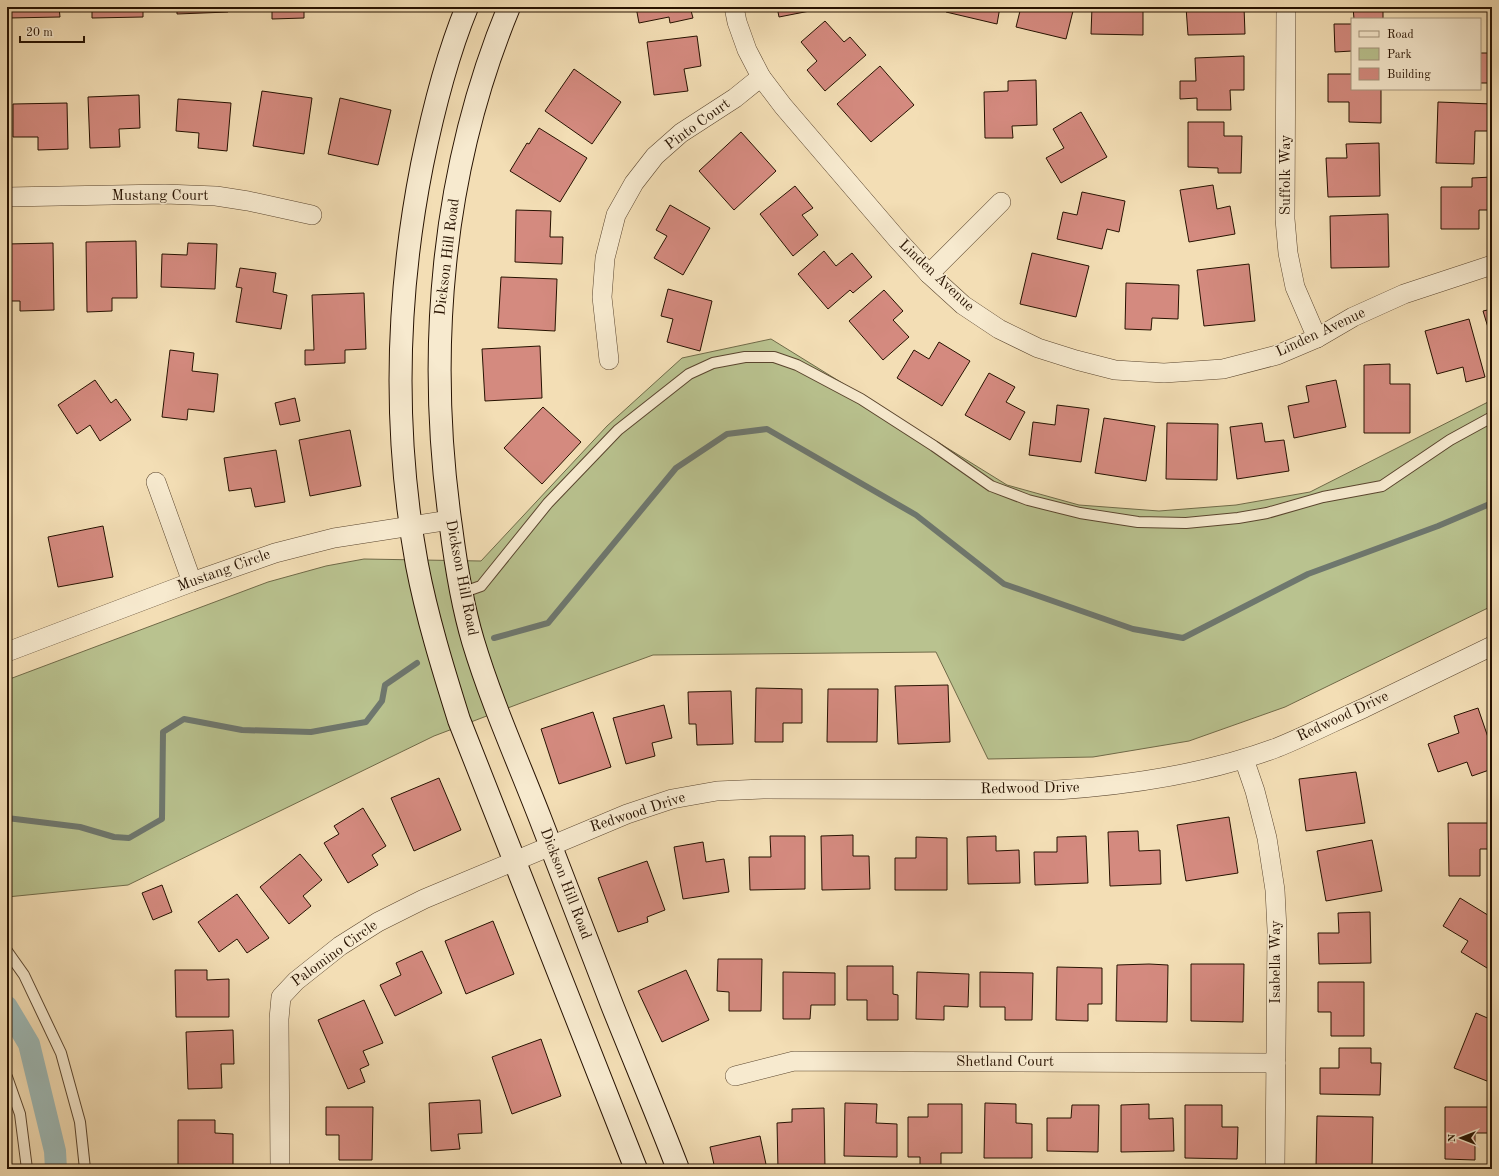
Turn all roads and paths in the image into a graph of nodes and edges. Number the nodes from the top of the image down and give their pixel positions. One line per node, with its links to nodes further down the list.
1 (467, 7): 16 (street)
2 (509, 7): 15 (street, Dickson Hill Road)
3 (734, 7): 5 (street, Linden Avenue)
4 (1286, 7): 11 (street, Suffolk Way)
5 (761, 77): 10 (street, Linden Avenue); 12 (street, Pinto Court)
6 (7, 197): 8 (street, Mustang Court)
7 (1001, 202): 10 (street)
8 (312, 215)
9 (1492, 265): 11 (street, Linden Avenue)
10 (929, 274): 11 (street, Linden Avenue)
11 (1317, 338)
12 (610, 360)
13 (1492, 417): 18 (lane)
14 (156, 482): 17 (street)
15 (450, 520): 16 (street, Mustang Circle); 18 (street, Dickson Hill Road)
16 (412, 526): 17 (street, Mustang Circle); 23 (street)
17 (192, 582): 20 (street, Mustang Circle)
18 (461, 593): 22 (street, Dickson Hill Road)
19 (1492, 646): 21 (street, Redwood Drive)
20 (7, 652)
21 (1244, 759): 22 (street, Redwood Drive); 25 (street, Isabella Way)
22 (550, 845): 23 (street, Palomino Circle); 32 (street, Dickson Hill Road)
23 (514, 860): 30 (street, Palomino Circle); 31 (street)
24 (7, 951): 29 (lane)
25 (1276, 1063): 26 (street, Shetland Court); 33 (street, Isabella Way)
26 (735, 1076)
27 (7, 1077): 28 (lane)
28 (27, 1169)
29 (85, 1169)
30 (280, 1169)
31 (636, 1169)
32 (678, 1169)
33 (1275, 1169)

